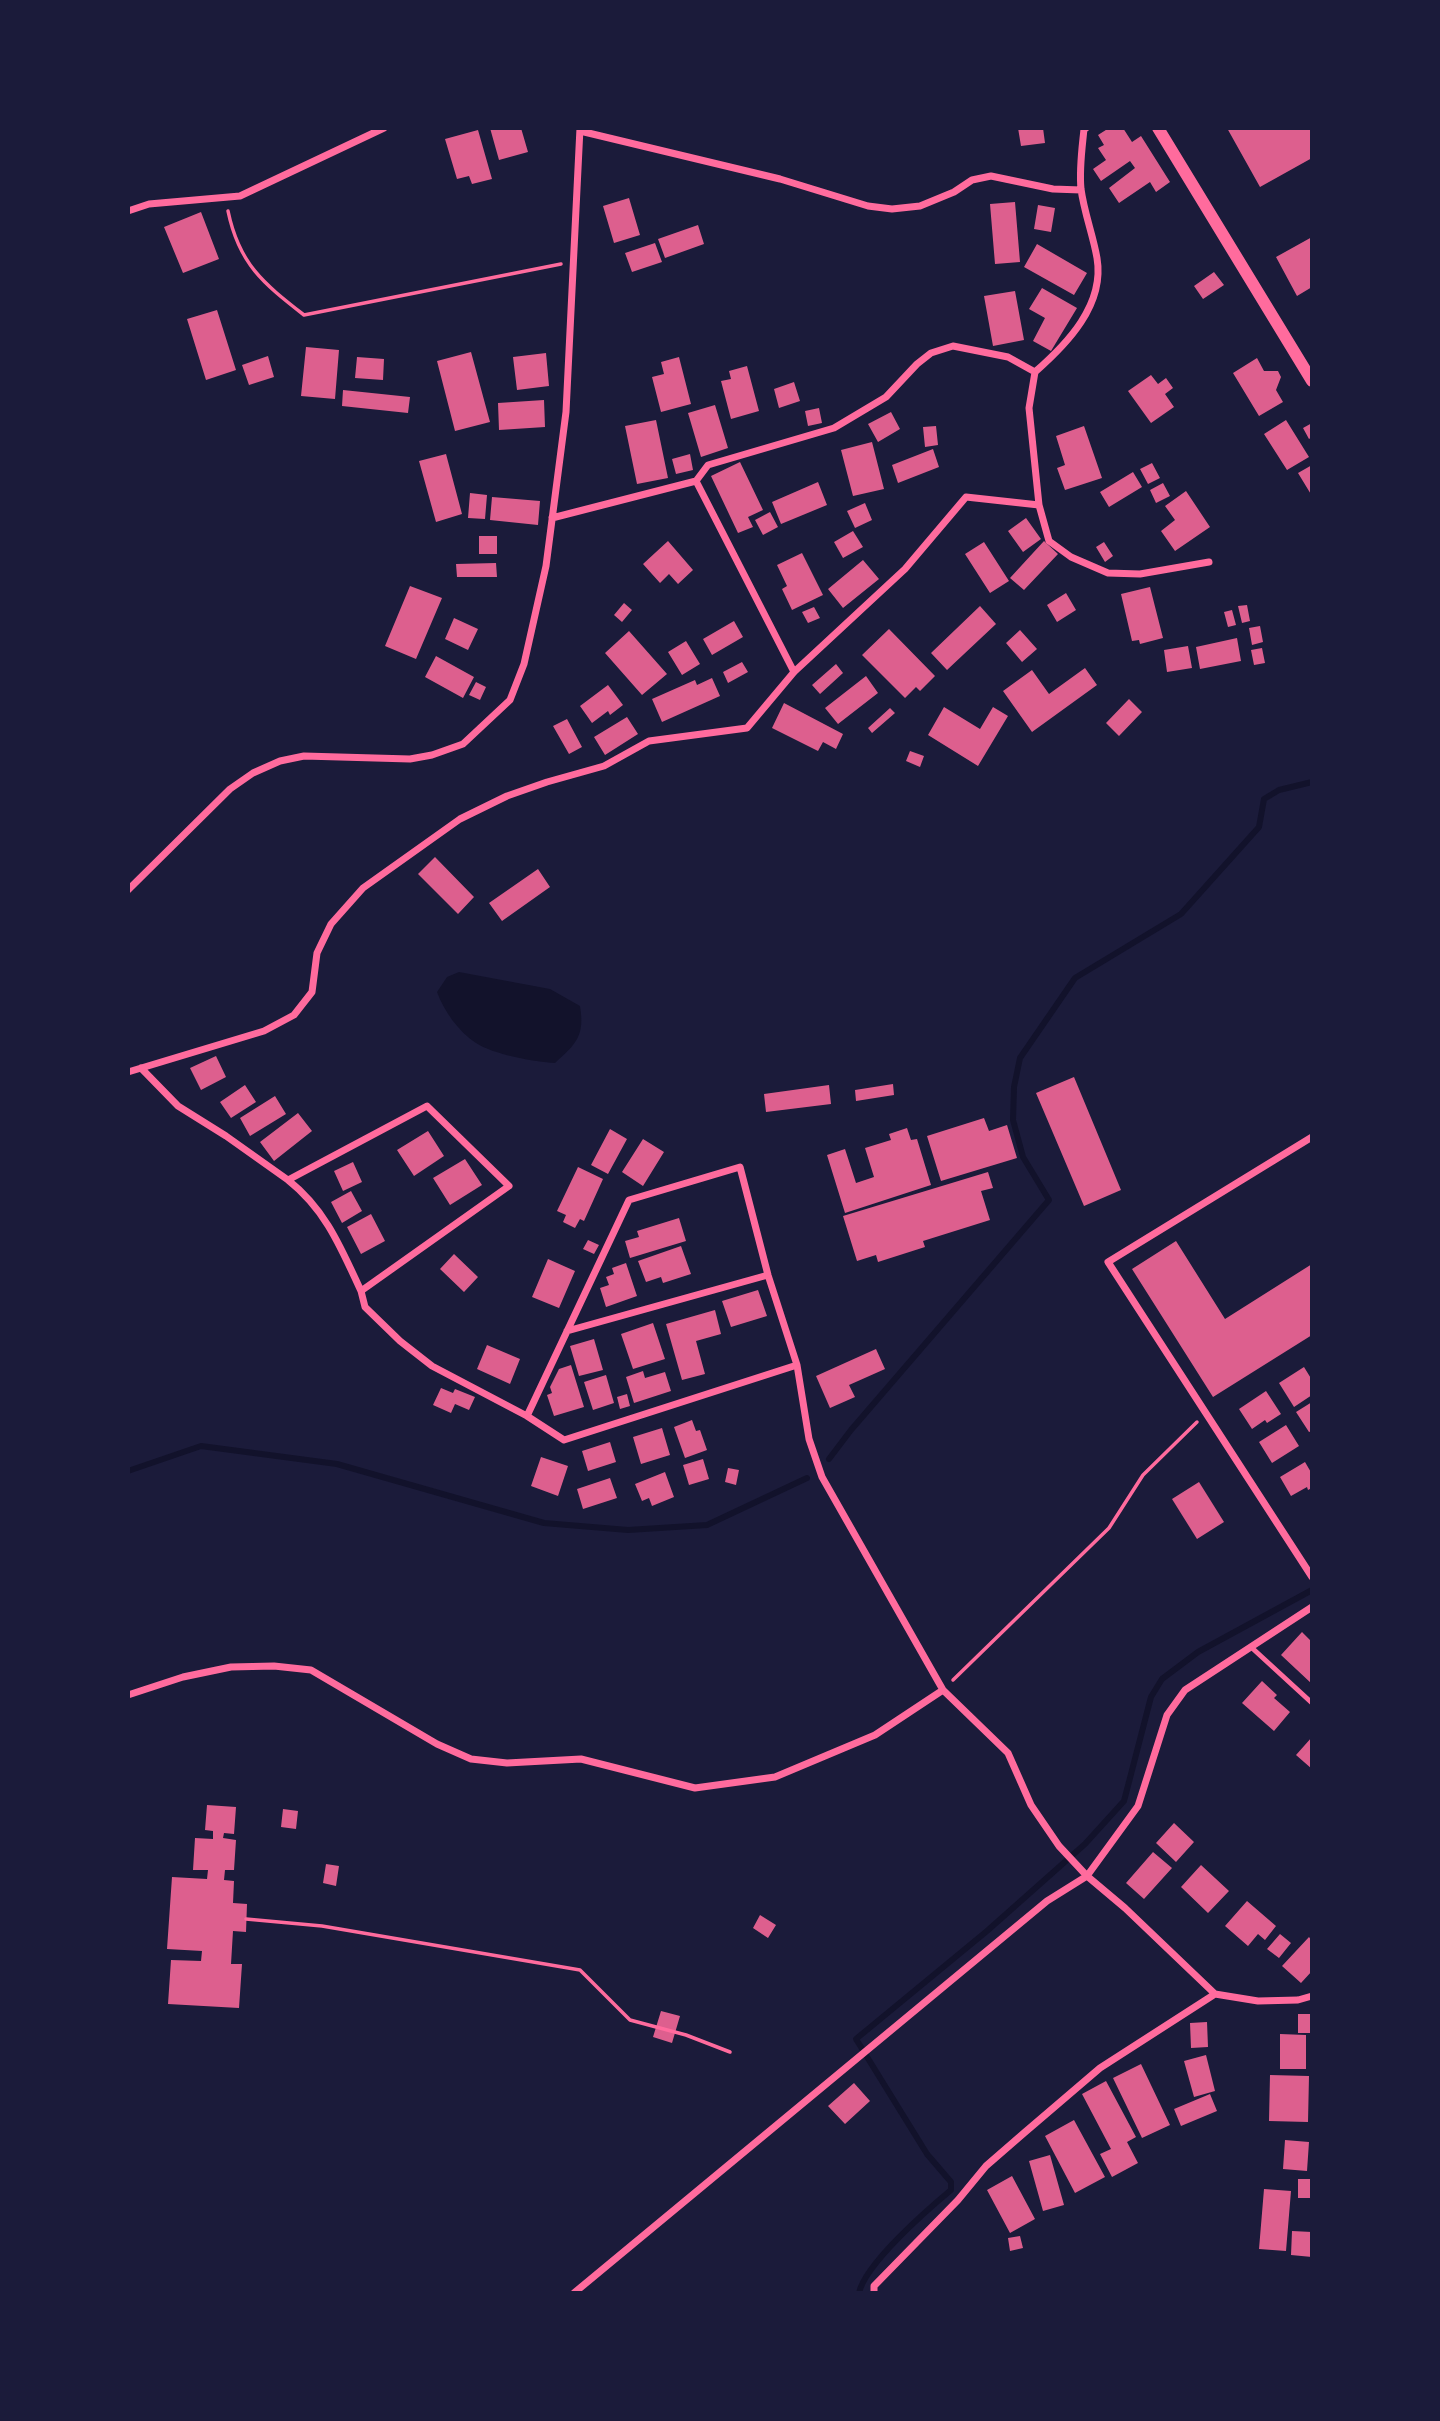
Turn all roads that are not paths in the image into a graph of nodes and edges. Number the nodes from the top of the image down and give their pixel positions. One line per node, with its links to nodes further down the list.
1 (384, 128): 6 (street)
2 (1086, 128): 5 (street)
3 (1158, 128): 8 (street)
4 (580, 129): 5 (street); 11 (street)
5 (1081, 190): 7 (street)
6 (128, 211)
7 (1035, 372): 9 (street); 10 (street)
8 (1312, 381)
9 (696, 481): 11 (street); 13 (street)
10 (1039, 506): 12 (street); 13 (street)
11 (552, 518): 14 (street)
12 (1209, 562)
13 (794, 673): 15 (street)
14 (128, 891)
15 (141, 1068): 16 (street); 18 (street)
16 (128, 1072)
17 (1312, 1137): 24 (street)
18 (288, 1180): 20 (street); 20 (street)
19 (768, 1275): 21 (street); 21 (street); 22 (street)
20 (361, 1291): 23 (street)
21 (567, 1331): 23 (street)
22 (797, 1365): 23 (street); 27 (street)
23 (527, 1416)
24 (1312, 1577)
25 (1312, 1607): 26 (street)
26 (1251, 1647): 29 (lane); 30 (street)
27 (943, 1690): 28 (street); 30 (street)
28 (128, 1695)
29 (1312, 1703)
30 (1087, 1876): 31 (street); 33 (street)
31 (1215, 1994): 32 (street); 34 (street)
32 (1312, 1996)
33 (574, 2293)
34 (874, 2293)

